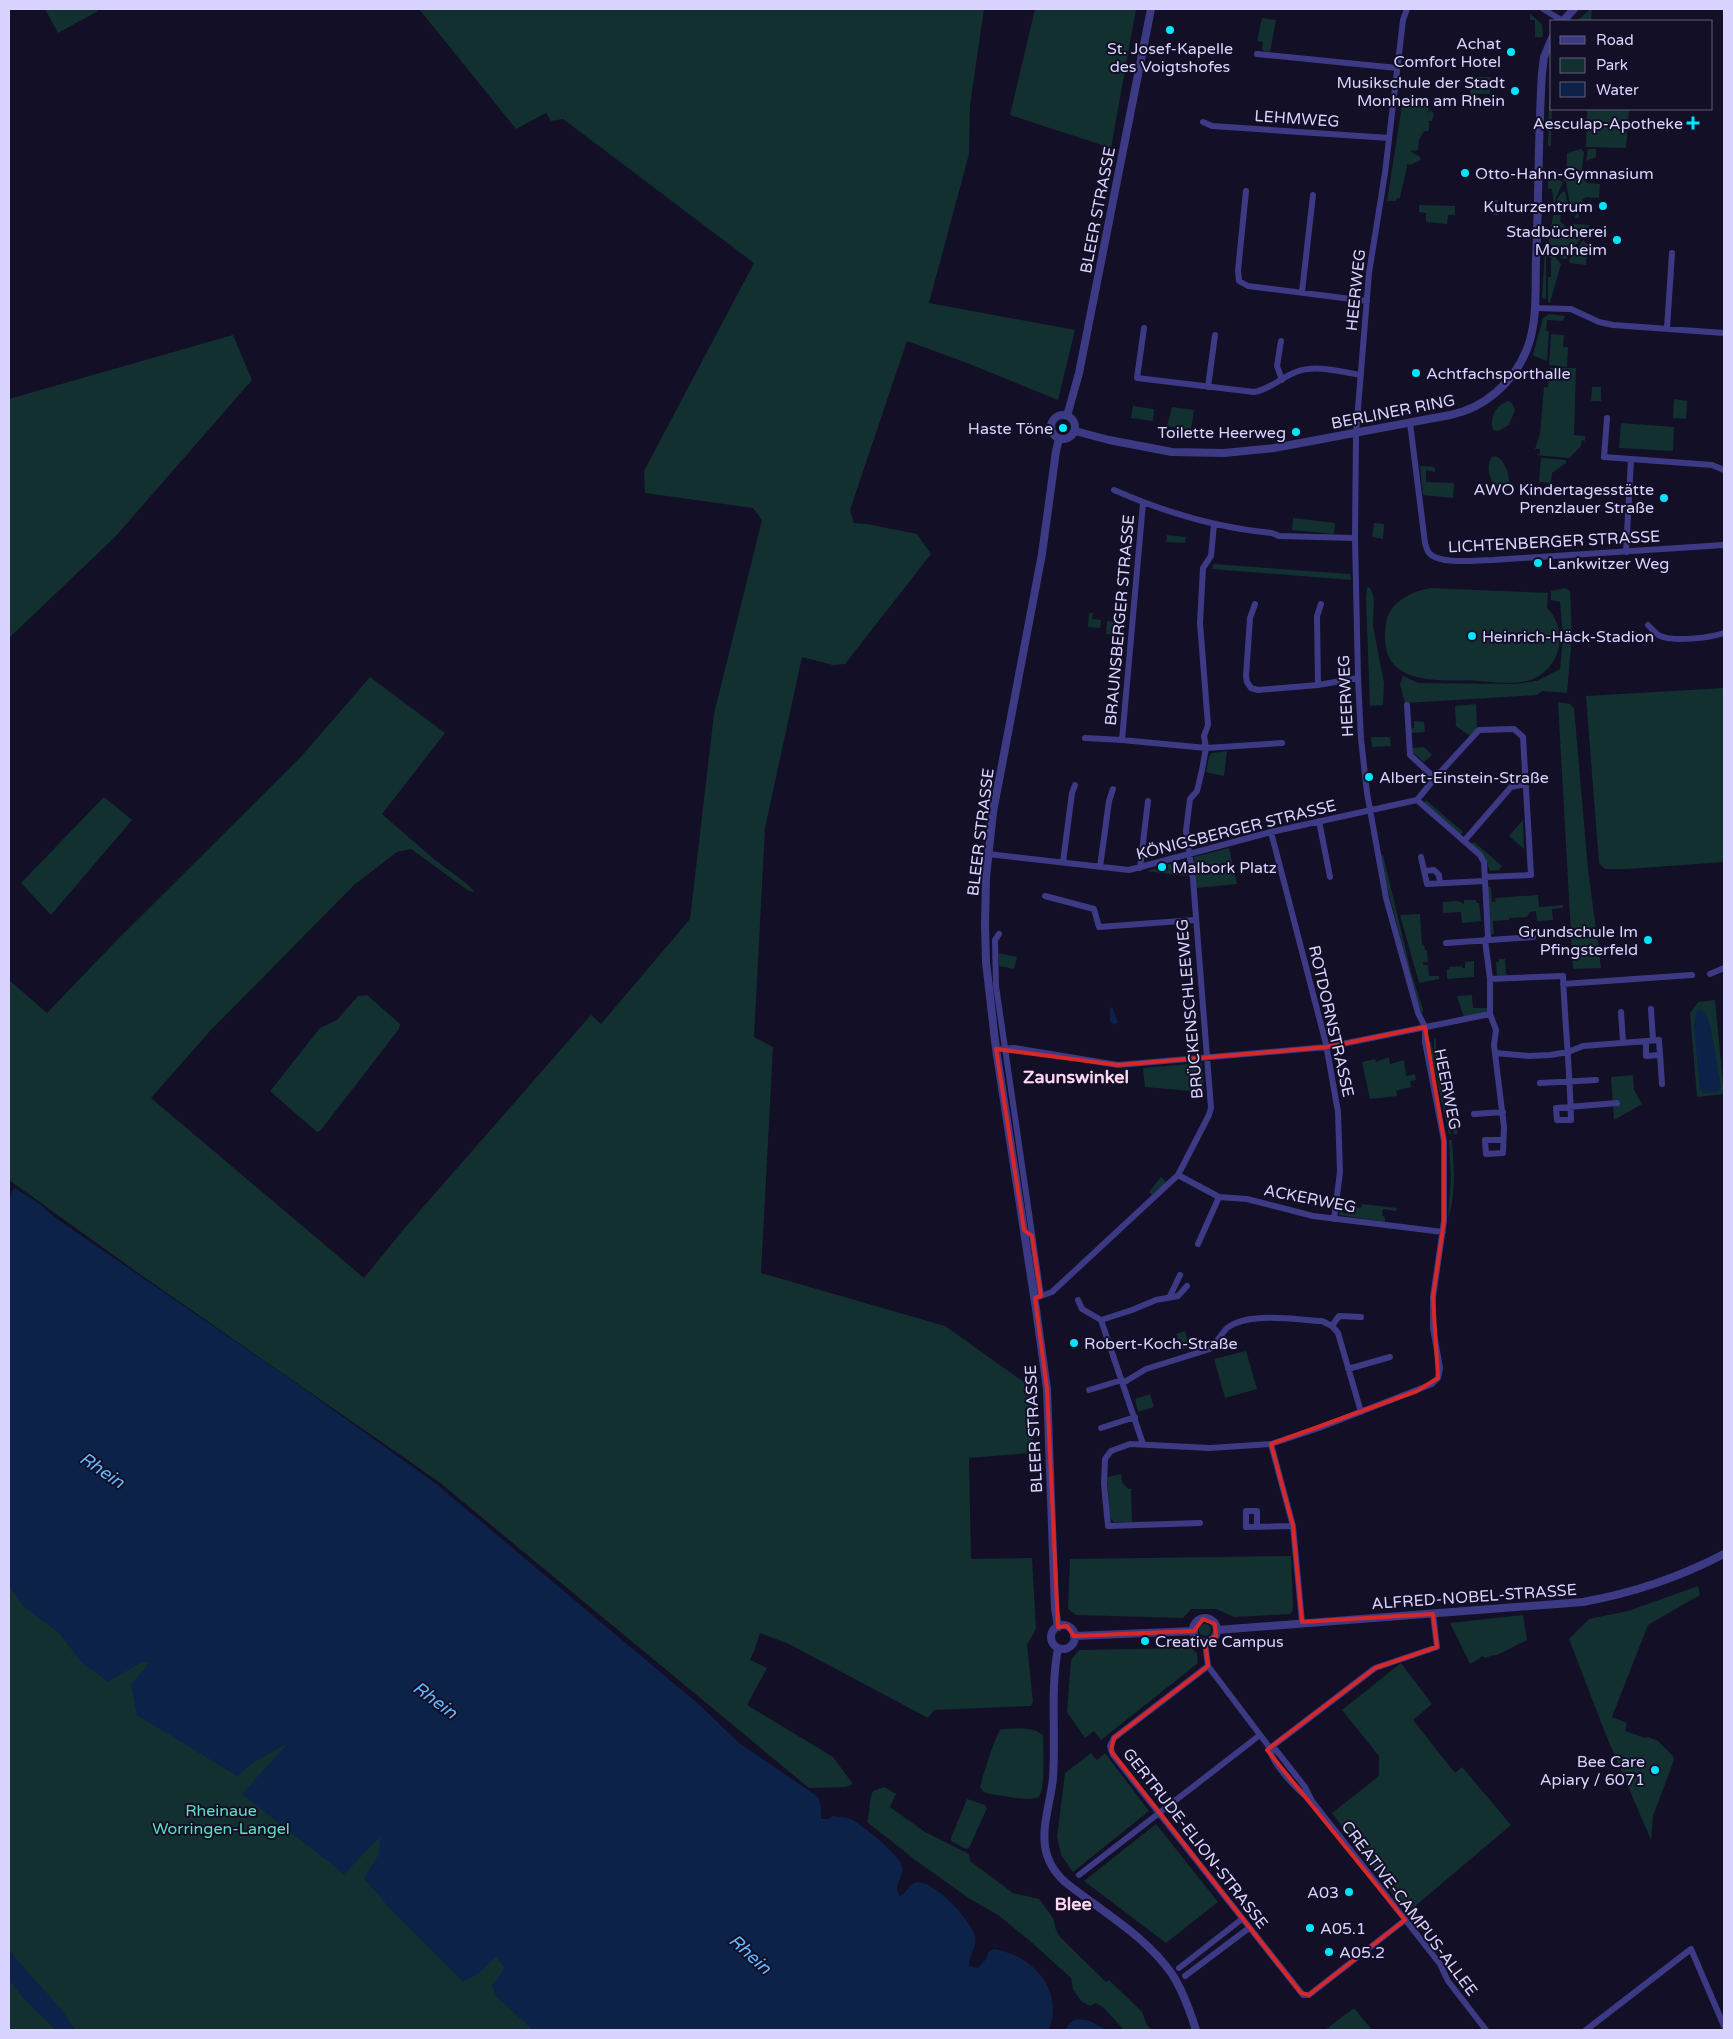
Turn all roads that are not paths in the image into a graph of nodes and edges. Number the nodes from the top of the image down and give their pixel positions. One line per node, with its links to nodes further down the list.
1 (1151, 9): 26 (street, BLEER STRASSE)
2 (1407, 9): 9 (street, HEERWEG)
3 (1544, 9): 5 (street)
4 (1574, 9): 6 (street)
5 (1561, 20)
6 (1564, 20)
7 (1550, 43): 17 (street, BERLINER RING)
8 (1257, 54): 9 (street)
9 (1397, 68): 11 (street, HEERWEG)
10 (1203, 122): 11 (street, LEHMWEG)
11 (1389, 138): 16 (street, HEERWEG)
12 (1246, 191): 15 (street)
13 (1313, 195): 15 (street)
14 (1672, 254): 19 (street)
15 (1302, 292): 16 (street)
16 (1367, 301): 23 (street, HEERWEG)
17 (1535, 308): 19 (street); 28 (street, BERLINER RING)
18 (1144, 328): 25 (street)
19 (1667, 329): 20 (street)
20 (1724, 333)
21 (1215, 335): 25 (street)
22 (1280, 341): 24 (street)
23 (1361, 375): 24 (street); 30 (street, HEERWEG)
24 (1282, 380): 25 (street)
25 (1208, 387)
26 (1067, 416): 29 (street); 31 (street)
27 (1607, 418): 32 (street)
28 (1410, 423): 30 (street, BERLINER RING); 39 (street, LICHTENBERGER STRASSE)
29 (1075, 431): 30 (street, BERLINER RING); 31 (street)
30 (1356, 433): 37 (street, HEERWEG)
31 (1059, 439): 62 (street, BLEER STRASSE)
32 (1631, 459): 33 (street); 39 (street)
33 (1724, 470)
34 (1114, 490): 35 (street)
35 (1143, 503): 36 (street); 48 (street, BRAUNSBERGER STRASSE)
36 (1214, 524): 37 (street); 50 (street, BRÜCKENSCHLEEWEG)
37 (1354, 538): 44 (street, HEERWEG)
38 (1724, 545): 39 (street, LICHTENBERGER STRASSE)
39 (1626, 552)
40 (1255, 604): 45 (street)
41 (1320, 604): 45 (street)
42 (1648, 625): 43 (street)
43 (1724, 633)
44 (1358, 678): 45 (street); 57 (street, HEERWEG)
45 (1318, 685)
46 (1407, 705): 51 (street)
47 (1085, 738): 48 (street, BRAUNSBERGER STRASSE)
48 (1122, 740): 50 (street, BRAUNSBERGER STRASSE)
49 (1282, 743): 50 (street, BRAUNSBERGER STRASSE)
50 (1206, 748): 61 (street, BRÜCKENSCHLEEWEG)
51 (1435, 778): 52 (street); 55 (street)
52 (1526, 784): 60 (street); 69 (street)
53 (1075, 785): 64 (street)
54 (1113, 789): 65 (street)
55 (1417, 800): 57 (street); 60 (street)
56 (1148, 801): 66 (street)
57 (1371, 810): 58 (street, KÖNIGSBERGER STRASSE); 85 (street, HEERWEG)
58 (1319, 822): 59 (street, KÖNIGSBERGER STRASSE); 68 (street)
59 (1271, 832): 61 (street, KÖNIGSBERGER STRASSE); 89 (street, ROTDORNSTRASSE)
60 (1464, 841): 69 (street)
61 (1188, 853): 66 (street, KÖNIGSBERGER STRASSE); 72 (street, BRÜCKENSCHLEEWEG)
62 (988, 854): 64 (street, KÖNIGSBERGER STRASSE); 90 (street, BLEER STRASSE)
63 (1421, 857): 67 (street)
64 (1063, 862): 65 (street, KÖNIGSBERGER STRASSE)
65 (1100, 866): 66 (street, KÖNIGSBERGER STRASSE)
66 (1140, 868)
67 (1424, 871): 70 (street); 70 (street)
68 (1330, 876)
69 (1485, 879): 70 (street); 75 (street)
70 (1440, 883)
71 (1044, 896): 72 (street)
72 (1196, 920): 94 (street, BRÜCKENSCHLEEWEG)
73 (999, 934): 90 (street, BLEER STRASSE)
74 (1533, 937): 75 (street)
75 (1485, 940): 76 (street); 80 (street)
76 (1446, 943)
77 (1724, 968): 78 (street)
78 (1710, 974)
79 (1692, 975): 81 (street)
80 (1490, 979): 81 (street); 84 (street)
81 (1563, 984): 91 (street)
82 (1652, 1009): 86 (street)
83 (1622, 1012): 88 (street)
84 (1490, 1014): 85 (street); 92 (street)
85 (1425, 1027): 89 (street); 107 (street, HEERWEG)
86 (1653, 1040): 87 (street); 93 (street)
87 (1646, 1041): 88 (street); 93 (street)
88 (1623, 1042): 91 (street)
89 (1327, 1047): 94 (street); 105 (street, ROTDORNSTRASSE)
90 (1000, 1049): 94 (street); 106 (street, BLEER STRASSE); 108 (street, BLEER STRASSE)
91 (1568, 1052): 92 (street); 96 (street)
92 (1495, 1053): 100 (street)
93 (1660, 1055): 98 (street)
94 (1208, 1058): 103 (street, BRÜCKENSCHLEEWEG)
95 (1596, 1080): 96 (street)
96 (1569, 1082): 97 (street); 99 (street)
97 (1540, 1083)
98 (1662, 1084)
99 (1617, 1103)
100 (1502, 1112): 101 (street); 102 (street)
101 (1474, 1114)
102 (1503, 1140)
103 (1178, 1174): 104 (street, ACKERWEG); 113 (street, BRÜCKENSCHLEEWEG)
104 (1219, 1197): 105 (street, ACKERWEG); 109 (street)
105 (1334, 1219): 107 (street, ACKERWEG)
106 (1024, 1230): 108 (street); 113 (street, BLEER STRASSE)
107 (1443, 1232): 122 (street, HEERWEG)
108 (1032, 1236): 113 (street, BLEER STRASSE)
109 (1198, 1244)
110 (1180, 1275): 112 (street)
111 (1187, 1286): 112 (street)
112 (1170, 1296): 116 (street)
113 (1038, 1297): 133 (street, BLEER STRASSE)
114 (1078, 1300): 116 (street)
115 (1361, 1317): 117 (street)
116 (1101, 1320): 120 (street)
117 (1332, 1326): 119 (street); 120 (street)
118 (1390, 1357): 119 (street)
119 (1348, 1369): 122 (street)
120 (1123, 1381): 121 (street); 123 (street)
121 (1089, 1390)
122 (1361, 1412): 126 (street)
123 (1135, 1417): 124 (street); 125 (street)
124 (1101, 1428)
125 (1143, 1444): 126 (street); 127 (street)
126 (1271, 1444): 128 (street)
127 (1200, 1523)
128 (1293, 1526): 129 (street); 132 (street)
129 (1257, 1527)
130 (1724, 1554): 131 (street, ALFRED-NOBEL-STRASSE)
131 (1433, 1614): 132 (street, ALFRED-NOBEL-STRASSE); 141 (street)
132 (1302, 1622): 134 (street, ALFRED-NOBEL-STRASSE)
133 (1058, 1627): 136 (street); 138 (street)
134 (1217, 1630): 135 (street); 137 (street)
135 (1194, 1631): 136 (street); 137 (street)
136 (1074, 1636): 138 (street)
137 (1205, 1642): 139 (street)
138 (1058, 1648): 150 (street)
139 (1208, 1666): 140 (street, CREATIVE-CAMPUS-ALLEE); 142 (street, GERTRUDE-ELION-STRASSE)
140 (1260, 1734): 141 (street, CREATIVE-CAMPUS-ALLEE); 142 (street)
141 (1270, 1748): 145 (street, CREATIVE-CAMPUS-ALLEE)
142 (1159, 1813): 143 (street); 144 (street, GERTRUDE-ELION-STRASSE)
143 (1079, 1875)
144 (1242, 1919): 146 (street, GERTRUDE-ELION-STRASSE); 147 (street)
145 (1406, 1920): 146 (street, GERTRUDE-ELION-STRASSE); 151 (street, CREATIVE-CAMPUS-ALLEE)
146 (1249, 1928): 148 (street)
147 (1179, 1968)
148 (1185, 1976)
149 (1724, 2026): 152 (street)
150 (1196, 2030)
151 (1486, 2030)
152 (1586, 2030)

